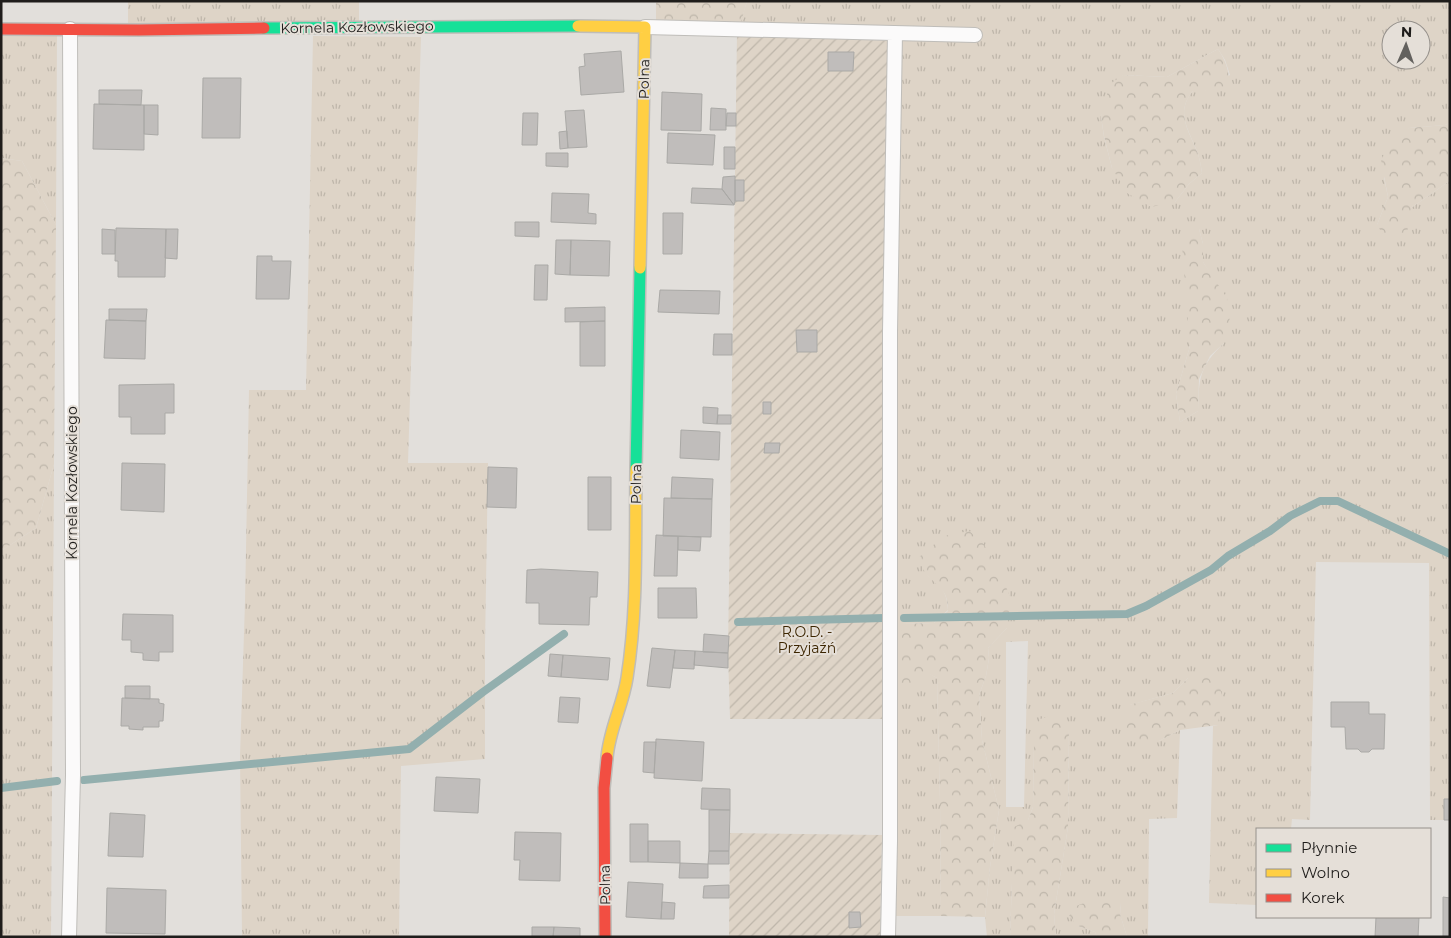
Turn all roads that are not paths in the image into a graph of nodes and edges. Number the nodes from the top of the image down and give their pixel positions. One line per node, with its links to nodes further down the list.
1 (645, 27): 3 (street, Kornela Kozłowskiego); 4 (lane); 7 (street, Polna)
2 (1, 29): 3 (street, Kornela Kozłowskiego)
3 (70, 29): 6 (lane, Kornela Kozłowskiego)
4 (895, 33): 5 (lane); 8 (lane)
5 (975, 35)
6 (69, 937)
7 (605, 937)
8 (888, 937)

